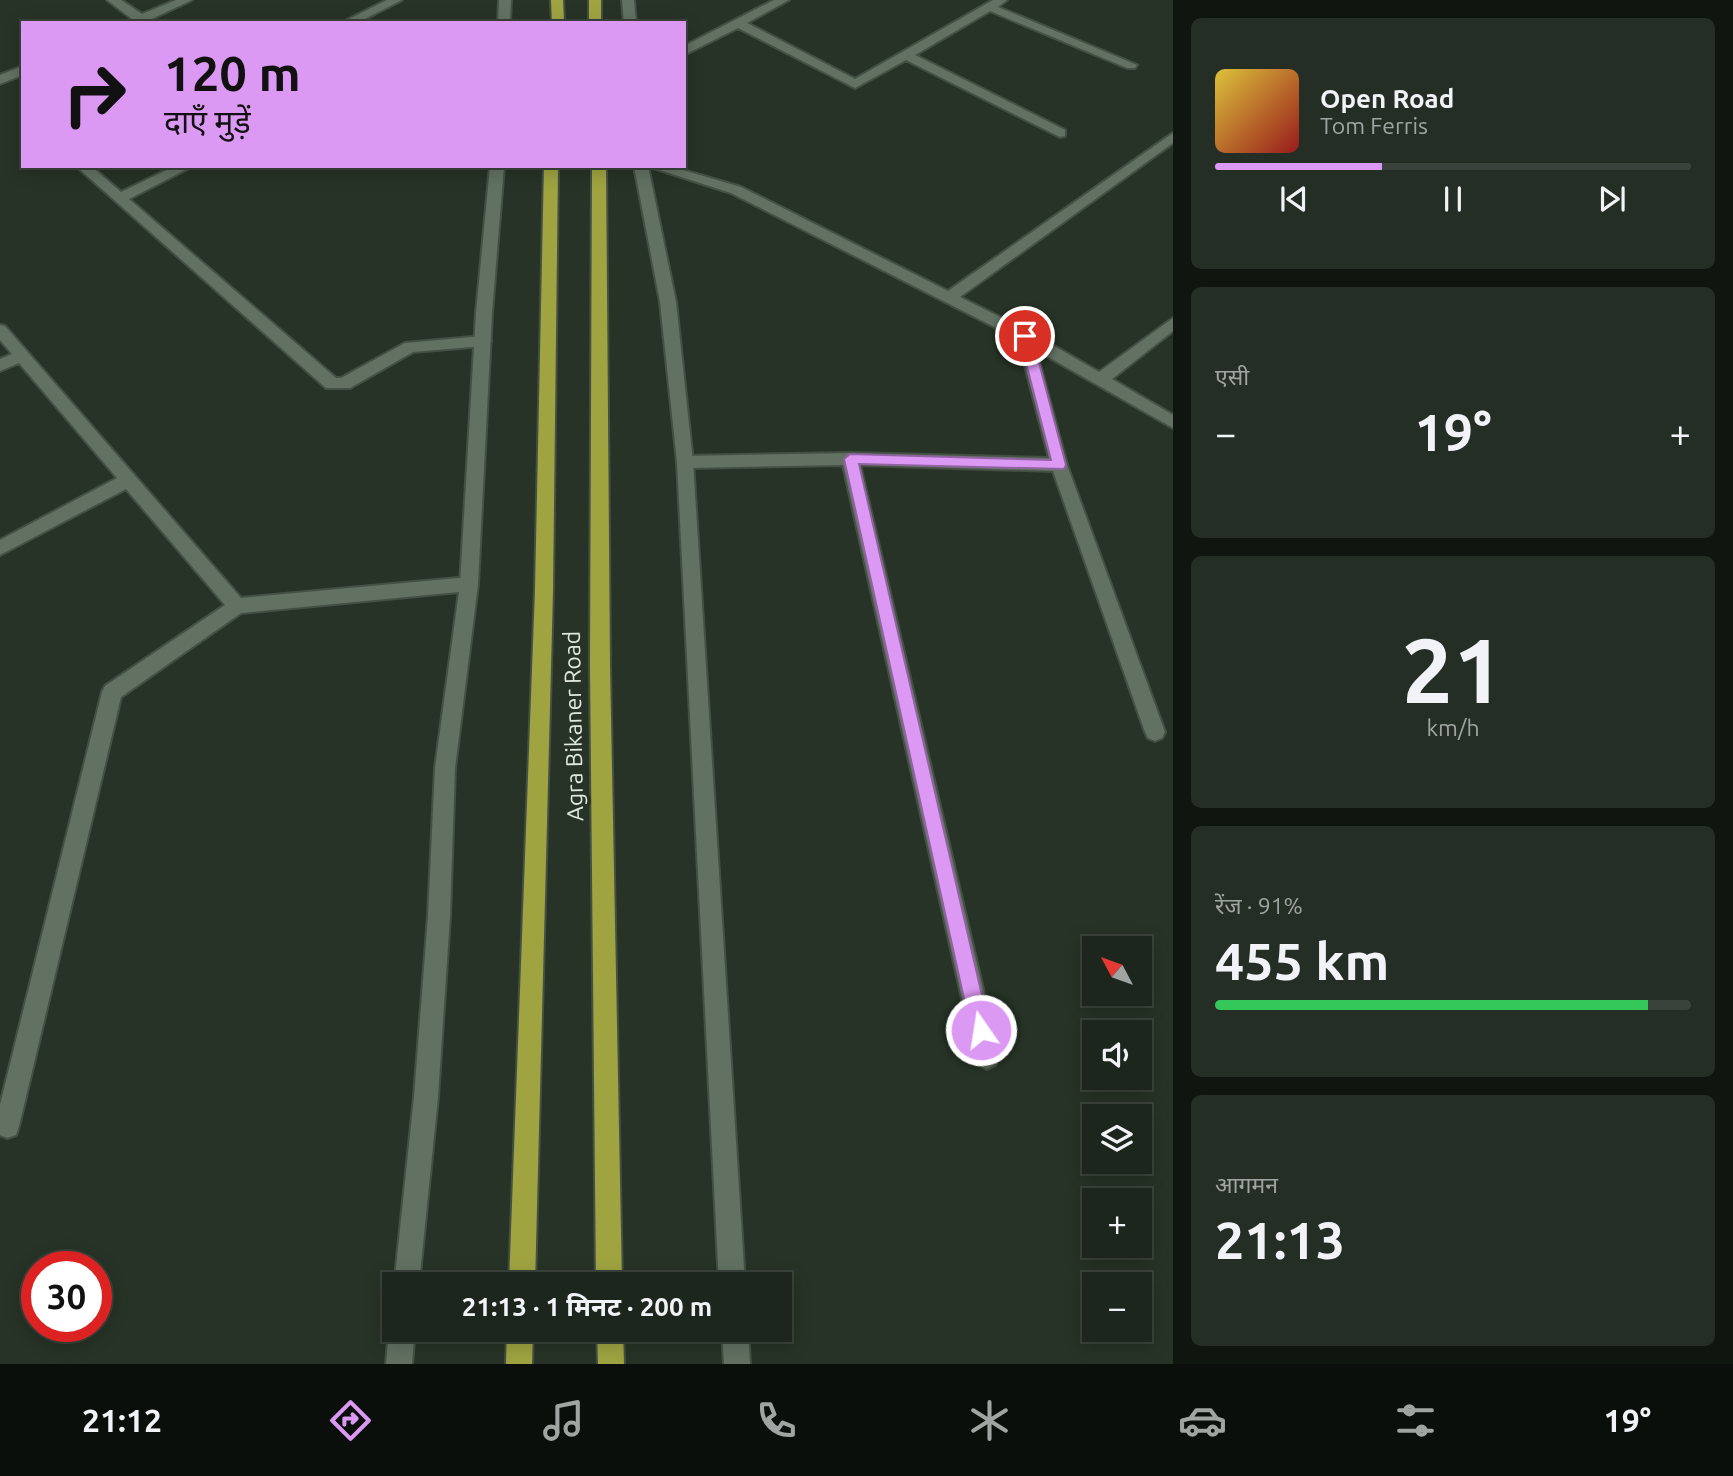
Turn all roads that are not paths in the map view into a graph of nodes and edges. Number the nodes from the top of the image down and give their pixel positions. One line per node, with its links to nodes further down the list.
1 (113, 0): 11 (street)
2 (186, 0): 11 (street)
3 (396, 0): 12 (street)
4 (505, 0): 13 (street)
5 (557, 0): 14 (highway)
6 (595, 0): 15 (highway)
7 (628, 0): 16 (street)
8 (783, 0): 17 (street)
9 (1001, 0): 10 (street)
10 (989, 7): 19 (street); 21 (street)
11 (137, 21)
12 (352, 21)
13 (504, 21)
14 (558, 21)
15 (595, 21)
16 (630, 21)
17 (739, 24): 18 (street); 19 (street)
18 (686, 50)
19 (906, 55): 23 (street)
20 (0, 64): 22 (street)
21 (1131, 65)
22 (12, 75)
23 (1060, 133)
24 (1173, 137): 33 (street)
25 (85, 168): 32 (street)
26 (182, 168): 32 (street)
27 (497, 168): 37 (street)
28 (551, 168): 53 (highway)
29 (600, 168): 54 (highway, Agra Bikaner Road)
30 (641, 168): 43 (street)
31 (661, 168): 33 (street)
32 (119, 198): 37 (street)
33 (949, 298): 36 (street)
34 (1173, 323): 40 (street)
35 (0, 330): 38 (street)
36 (1025, 336): 40 (street); 44 (street)
37 (483, 341): 47 (street)
38 (20, 356): 39 (street); 45 (street)
39 (0, 366)
40 (1100, 380): 41 (street)
41 (1173, 422)
42 (850, 459): 43 (street); 44 (street); 50 (street)
43 (685, 462): 55 (street)
44 (1059, 465): 49 (street)
45 (128, 480): 46 (street); 48 (street)
46 (0, 548)
47 (469, 584): 48 (street); 52 (street)
48 (237, 606): 51 (street)
49 (1155, 732)
50 (987, 1057)
51 (7, 1126)
52 (407, 1272)
53 (522, 1272)
54 (609, 1272)
55 (731, 1272)
56 (401, 1342): 60 (street)
57 (520, 1342): 61 (highway)
58 (610, 1342): 62 (highway)
59 (736, 1342): 63 (street)
60 (399, 1364)
61 (519, 1364)
62 (611, 1364)
63 (737, 1364)

